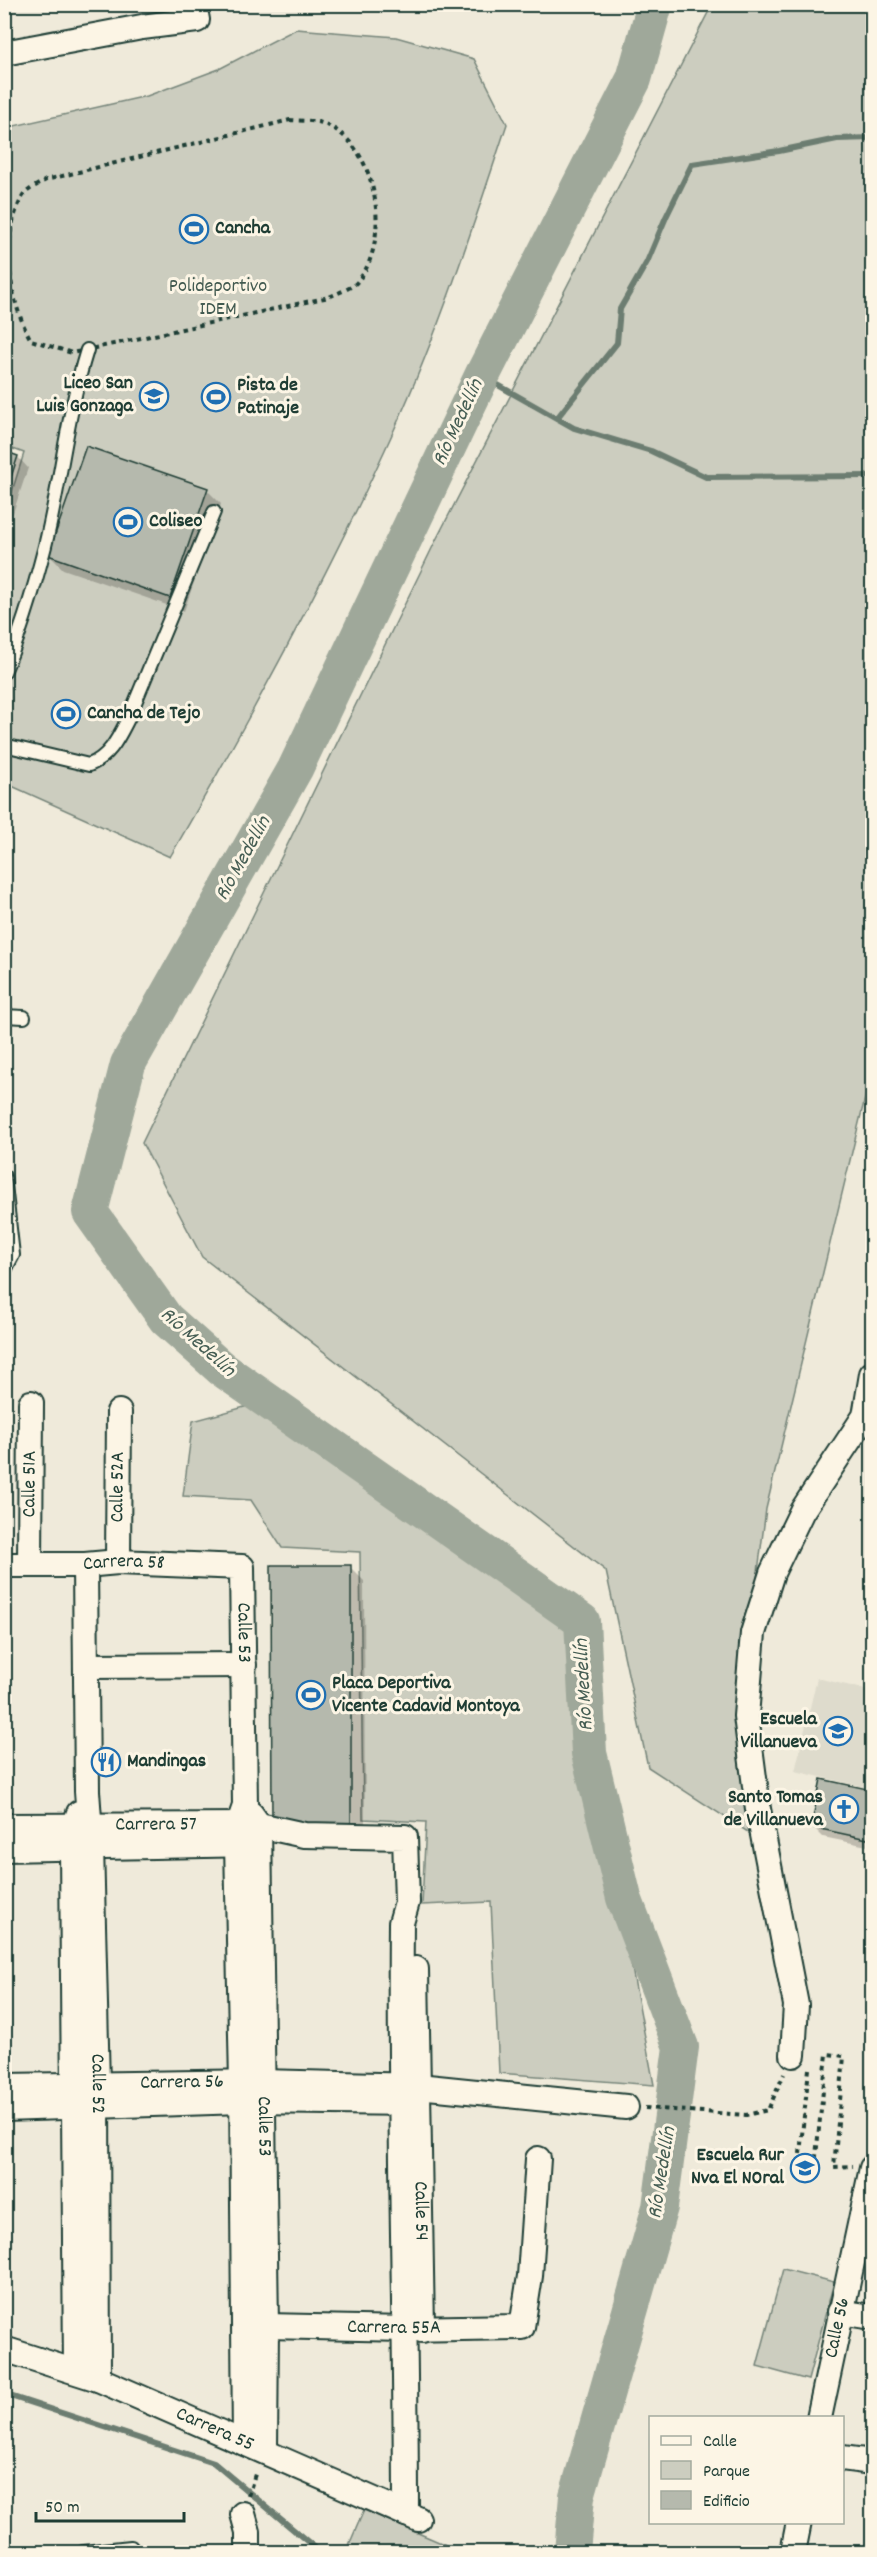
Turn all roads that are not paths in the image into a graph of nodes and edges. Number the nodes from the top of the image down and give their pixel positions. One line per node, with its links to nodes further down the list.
1 (195, 12): 2 (street)
2 (4, 53)
3 (87, 350): 5 (lane)
4 (214, 512): 6 (lane)
5 (4, 672)
6 (4, 745)
7 (4, 1016): 8 (lane)
8 (24, 1017)
9 (4, 1176): 10 (lane)
10 (4, 1272)
11 (873, 1374): 14 (street)
12 (31, 1403): 16 (street, Calle 51A)
13 (119, 1412): 15 (street, Calle 52A)
14 (869, 1416): 27 (street)
15 (118, 1562): 18 (street, Carrera 58); 19 (street, Carrera 58)
16 (30, 1564): 17 (street, Carrera 58); 18 (street, Carrera 58)
17 (4, 1565)
18 (85, 1566): 21 (street, Calle 52)
19 (242, 1567): 20 (street, Calle 53)
20 (244, 1665): 21 (street); 23 (street, Calle 53)
21 (87, 1666): 24 (street, Calle 52)
22 (4, 1826): 24 (street, Carrera 57)
23 (247, 1829): 24 (street, Carrera 57); 25 (street, Carrera 57); 29 (street, Calle 53)
24 (82, 1836): 26 (street, Carrera 57); 31 (street, Calle 52)
25 (405, 1837): 30 (street, Calle 54)
26 (4, 1848)
27 (793, 2055)
28 (4, 2086): 31 (street, Carrera 56)
29 (252, 2092): 30 (street, Carrera 56); 31 (street, Carrera 56); 38 (street, Calle 53); 43 (street, Calle 53)
30 (409, 2095): 32 (street, Carrera 56); 39 (street, Calle 54)
31 (86, 2096): 33 (street, Carrera 56); 41 (street, Calle 52)
32 (626, 2107)
33 (4, 2109)
34 (538, 2159): 39 (street, Carrera 55A)
35 (868, 2167): 36 (street, Calle 56)
36 (840, 2312): 37 (street); 42 (street, Calle 56)
37 (873, 2317)
38 (266, 2326): 39 (street, Carrera 55A); 43 (street, Calle 53)
39 (414, 2329): 47 (street, Calle 54)
40 (4, 2349): 41 (street, Carrera 55)
41 (87, 2375): 43 (street, Carrera 55)
42 (819, 2416)
43 (256, 2454): 47 (street, Carrera 55)
44 (844, 2458): 45 (street)
45 (873, 2462)
46 (243, 2514): 51 (street)
47 (414, 2517)
48 (799, 2524): 52 (street)
49 (130, 2547): 50 (lane)
50 (83, 2553)
51 (248, 2553)
52 (793, 2553)

